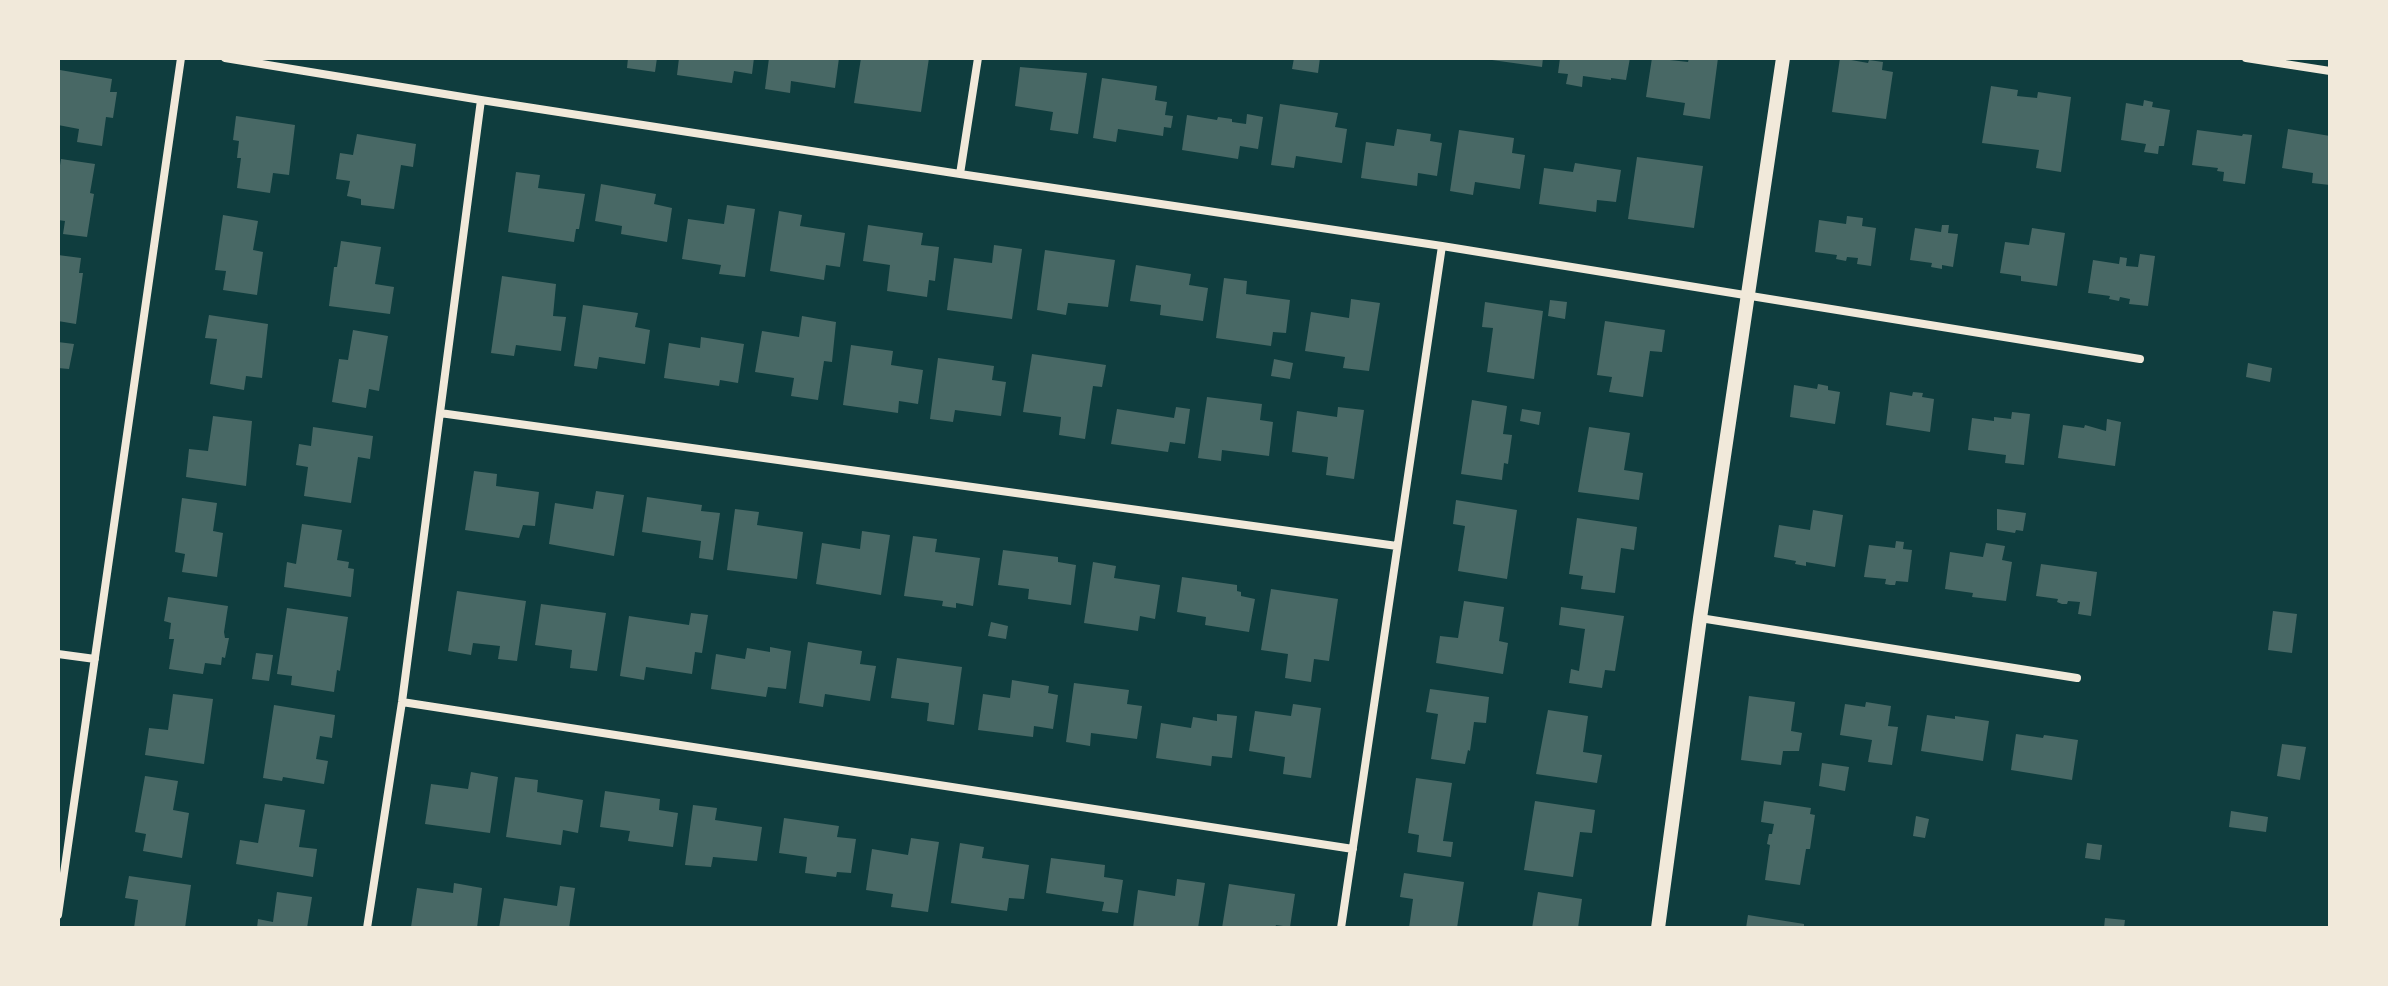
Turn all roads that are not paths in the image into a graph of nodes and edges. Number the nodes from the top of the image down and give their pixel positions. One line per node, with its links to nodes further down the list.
1 (181, 58): 16 (street)
2 (225, 58): 7 (street)
3 (978, 58): 8 (street)
4 (1783, 58): 10 (street)
5 (2246, 58): 6 (street)
6 (2330, 71)
7 (481, 100): 8 (street); 12 (street)
8 (960, 174): 9 (street)
9 (1442, 246): 10 (street); 13 (street)
10 (1748, 295): 11 (street); 14 (street)
11 (2140, 359)
12 (440, 413): 13 (street); 18 (street)
13 (1397, 546): 19 (street)
14 (1700, 618): 17 (street); 23 (street)
15 (58, 654): 16 (street)
16 (95, 659): 20 (street)
17 (2077, 678)
18 (402, 702): 19 (street); 21 (street)
19 (1353, 849): 22 (street)
20 (58, 915)
21 (367, 928)
22 (1341, 928)
23 (1658, 928)

